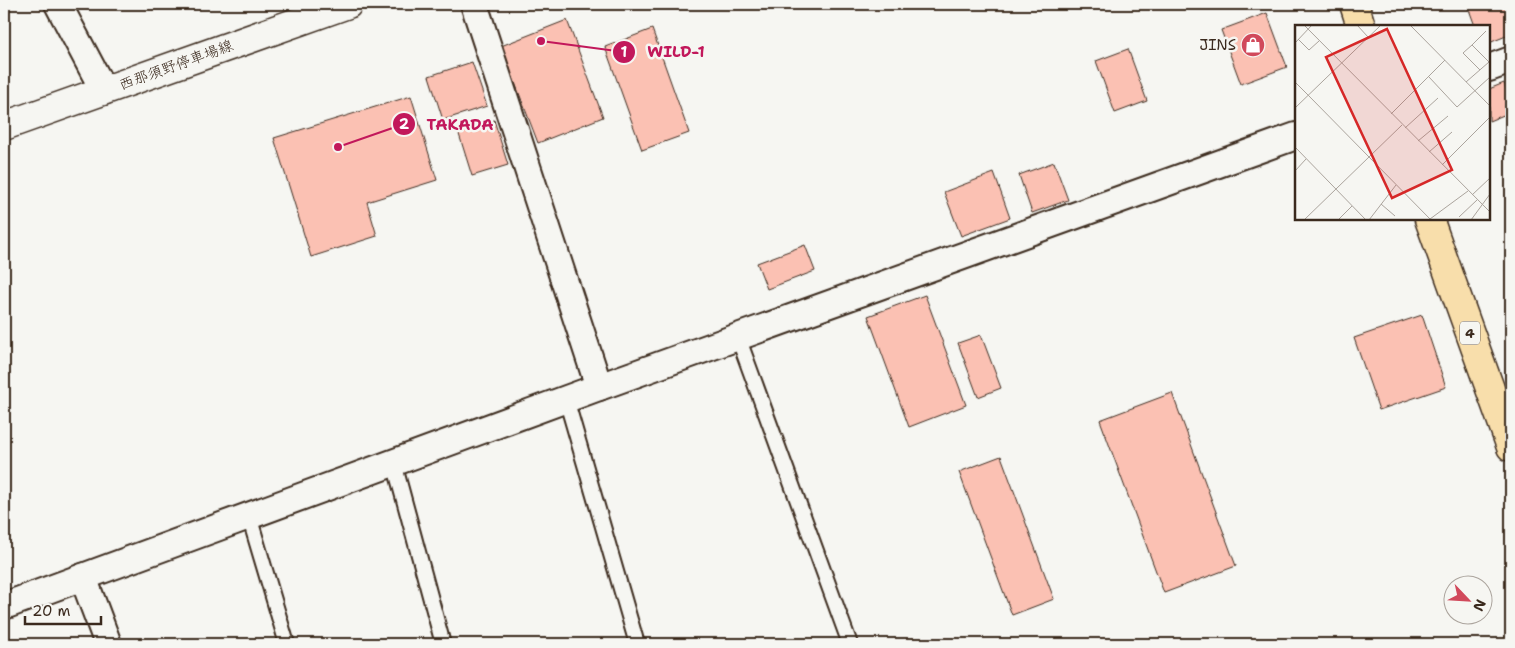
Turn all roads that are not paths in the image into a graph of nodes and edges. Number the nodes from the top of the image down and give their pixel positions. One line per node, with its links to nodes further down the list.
1 (58, 4): 8 (street)
2 (348, 4): 8 (main road, 西那須野停車場線)
3 (474, 4): 13 (street)
4 (1354, 4): 5 (highway)
5 (1361, 25)
6 (1511, 60): 7 (street)
7 (1490, 68)
8 (104, 91): 9 (main road, 西那須野停車場線)
9 (4, 126)
10 (1295, 136): 12 (street)
11 (1429, 220): 15 (highway, 4)
12 (738, 337): 13 (street); 24 (lane)
13 (599, 387): 14 (street)
14 (566, 399): 16 (street); 23 (lane)
15 (1511, 447)
16 (394, 463): 17 (street); 22 (lane)
17 (249, 516): 18 (street); 21 (lane)
18 (83, 577): 19 (street); 20 (street)
19 (4, 606)
20 (108, 644)
21 (287, 644)
22 (443, 644)
23 (637, 644)
24 (850, 644)

